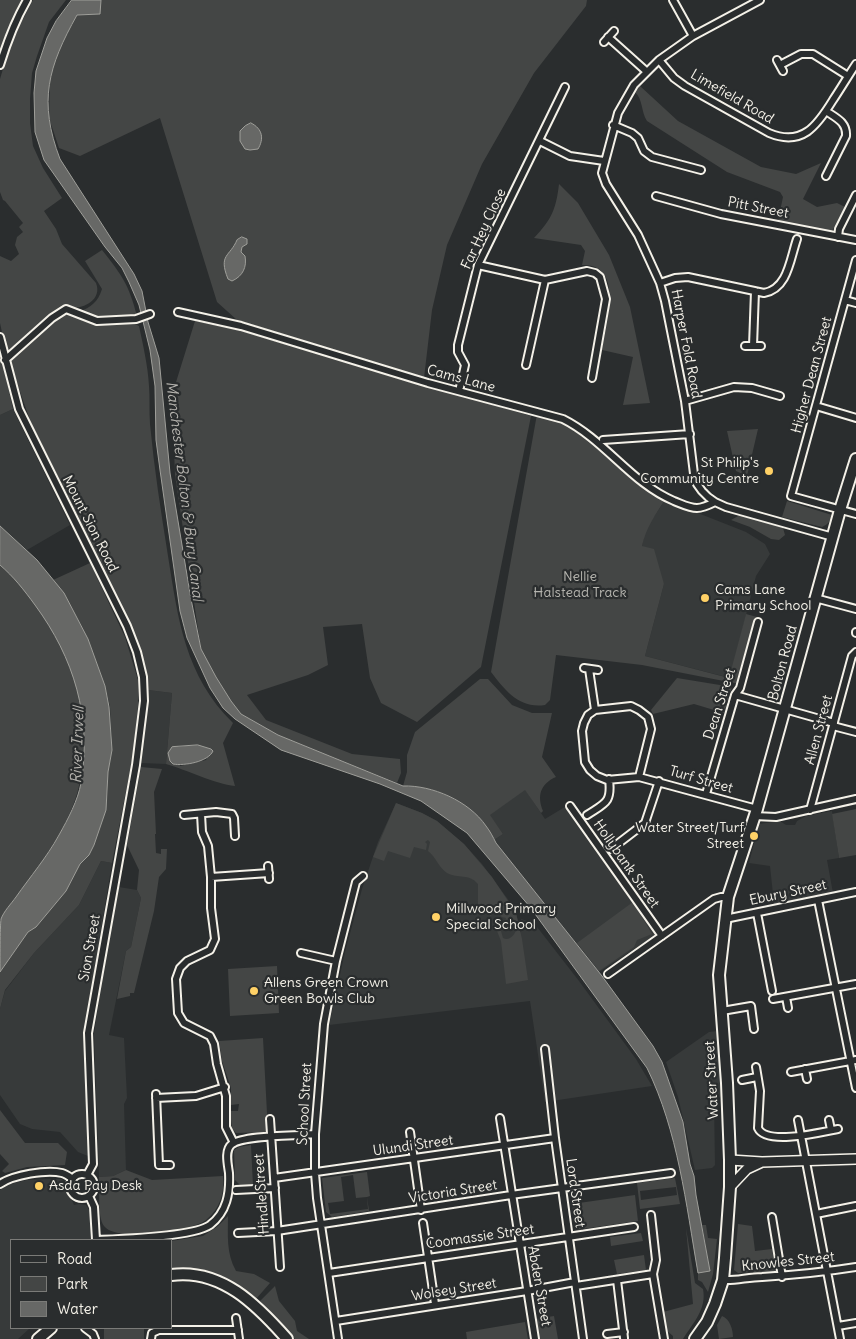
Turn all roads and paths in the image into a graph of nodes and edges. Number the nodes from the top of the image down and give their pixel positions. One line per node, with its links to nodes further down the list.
1 (27, 0): 9 (street)
2 (673, 0): 5 (street)
3 (760, 0): 5 (street, Harper Fold Road)
4 (614, 31): 10 (street)
5 (693, 36): 6 (street, Harper Fold Road)
6 (659, 60): 10 (street, Harper Fold Road); 13 (street, Limefield Road)
7 (856, 64): 11 (street, Limefield Road)
8 (780, 65): 11 (street)
9 (0, 66)
10 (646, 71): 14 (street, Harper Fold Road)
11 (848, 76): 13 (street, Limefield Road)
12 (565, 87): 15 (street, Far Hey Close)
13 (826, 111): 19 (street)
14 (613, 126): 16 (street, Harper Fold Road); 17 (street)
15 (540, 142): 16 (street); 27 (street, Far Hey Close)
16 (604, 161): 29 (street, Harper Fold Road)
17 (691, 168): 18 (street); 20 (street)
18 (701, 170)
19 (826, 171)
20 (688, 176)
21 (856, 195): 23 (street)
22 (656, 196): 23 (street, Pitt Street)
23 (838, 237): 25 (street, Pitt Street)
24 (797, 239): 30 (street)
25 (856, 240)
26 (856, 260): 31 (street, Higher Dean Street)
27 (478, 265): 28 (street); 35 (street, Far Hey Close)
28 (545, 280): 42 (street); 43 (street)
29 (660, 284): 30 (street); 46 (street, Harper Fold Road)
30 (755, 291): 39 (street)
31 (845, 300): 32 (street); 47 (street, Higher Dean Street)
32 (856, 302)
33 (178, 312): 52 (street, Cams Lane)
34 (150, 314): 41 (street)
35 (461, 331): 36 (street); 44 (street, Far Hey Close)
36 (468, 334)
37 (0, 336): 41 (street, Mount Sion Road)
38 (745, 346): 39 (street)
39 (752, 346): 40 (street)
40 (760, 346)
41 (5, 360): 65 (street, Mount Sion Road)
42 (535, 360)
43 (592, 378)
44 (460, 387)
45 (780, 396): 46 (street)
46 (684, 401): 49 (street, Harper Fold Road)
47 (816, 406): 48 (street); 53 (street, Higher Dean Street)
48 (856, 418)
49 (690, 434): 50 (street); 52 (street, Harper Fold Road)
50 (603, 440)
51 (856, 459): 53 (main road, Bolton Road)
52 (715, 502): 55 (street, Harper Fold Road)
53 (840, 510): 54 (street); 55 (main road, Bolton Road)
54 (856, 514)
55 (833, 537): 56 (main road, Bolton Road)
56 (815, 598): 57 (street); 62 (main road, Bolton Road)
57 (856, 609)
58 (758, 622): 61 (street, Dean Street)
59 (854, 654): 64 (street, Allen Street)
60 (598, 670): 63 (street)
61 (735, 695): 62 (street); 70 (street, Dean Street)
62 (785, 709): 64 (street); 74 (main road, Bolton Road)
63 (595, 710): 67 (street); 68 (street)
64 (834, 724): 66 (street); 73 (street, Allen Street)
65 (141, 726): 131 (street, Sion Street)
66 (856, 732)
67 (639, 777): 68 (street); 69 (street, Turf Street)
68 (609, 780): 77 (street)
69 (659, 781): 70 (street, Turf Street); 79 (street)
70 (706, 794): 74 (street, Turf Street)
71 (856, 799): 73 (street, Turf Street)
72 (570, 806): 88 (street, Hollybank Street)
73 (810, 810): 74 (street, Turf Street)
74 (756, 813): 84 (main road, Water Street)
75 (201, 814): 76 (street); 78 (street); 82 (street)
76 (184, 815)
77 (588, 815)
78 (235, 836)
79 (611, 849)
80 (269, 873): 82 (street)
81 (363, 876): 90 (street, School Street)
82 (211, 877): 108 (street)
83 (856, 892): 85 (street, Ebury Street)
84 (728, 897): 87 (main road, Water Street); 88 (street)
85 (818, 900): 86 (street, Ebury Street); 93 (street)
86 (757, 913): 87 (street, Ebury Street); 94 (street)
87 (725, 919): 98 (main road, Water Street)
88 (662, 936): 91 (street)
89 (301, 953): 90 (street)
90 (336, 961): 117 (street, School Street)
91 (608, 974)
92 (856, 984): 93 (street)
93 (836, 988): 95 (street); 101 (street)
94 (772, 992)
95 (786, 997): 96 (street); 97 (street)
96 (773, 999)
97 (788, 1008)
98 (722, 1011): 99 (street); 125 (main road, Water Street)
99 (754, 1029)
100 (545, 1049): 120 (street, Lord Street)
101 (853, 1060): 103 (street); 109 (street)
102 (756, 1067): 105 (street)
103 (805, 1069): 104 (street); 106 (street)
104 (791, 1072)
105 (757, 1077): 107 (street); 118 (street)
106 (807, 1079)
107 (742, 1080)
108 (225, 1087): 121 (street); 128 (street)
109 (856, 1088)
110 (500, 1118): 122 (street, Abden Street)
111 (270, 1119): 119 (street, Hindle Street)
112 (798, 1120): 118 (street)
113 (829, 1120): 115 (street)
114 (838, 1129): 115 (street)
115 (831, 1130): 118 (street)
116 (410, 1132): 123 (street)
117 (315, 1134): 119 (street); 129 (street, School Street)
118 (801, 1136): 126 (street)
119 (271, 1138): 121 (street); 132 (street, Hindle Street)
120 (555, 1138): 122 (street, Ulundi Street); 137 (street, Lord Street)
121 (234, 1143): 153 (street)
122 (503, 1145): 123 (street, Ulundi Street); 139 (street, Abden Street)
123 (413, 1158): 129 (street, Ulundi Street); 142 (street)
124 (856, 1159): 126 (main road)
125 (730, 1160): 127 (main road); 135 (main road, Water Street)
126 (806, 1160): 127 (main road); 143 (street)
127 (762, 1162): 135 (main road)
128 (170, 1165)
129 (315, 1173): 132 (street, Ulundi Street); 147 (street, School Street)
130 (671, 1173): 137 (street, Victoria Street)
131 (87, 1175): 133 (street); 140 (street)
132 (274, 1178): 136 (street, Hindle Street)
133 (72, 1180): 134 (street); 140 (street)
134 (0, 1184)
135 (730, 1187): 164 (main road, Water Street)
136 (275, 1188): 138 (street); 149 (street, Hindle Street)
137 (562, 1188): 139 (street, Victoria Street); 151 (street, Lord Street)
138 (236, 1190)
139 (511, 1195): 142 (street, Victoria Street); 154 (street, Abden Street)
140 (89, 1196): 152 (street)
141 (856, 1206): 143 (street)
142 (421, 1210): 147 (street, Victoria Street)
143 (816, 1214): 158 (street)
144 (651, 1215): 160 (street)
145 (772, 1217): 162 (street)
146 (423, 1223): 155 (street)
147 (321, 1224): 149 (street, Victoria Street); 159 (street, School Street)
148 (634, 1227): 151 (street, Coomassie Street)
149 (277, 1231): 150 (street, Victoria Street); 156 (street, Hindle Street)
150 (238, 1233)
151 (569, 1237): 154 (street, Coomassie Street); 165 (street, Lord Street)
152 (96, 1239)
153 (109, 1239)
154 (519, 1244): 155 (street, Coomassie Street); 166 (street, Abden Street)
155 (428, 1258): 159 (street, Coomassie Street); 167 (street)
156 (280, 1267)
157 (856, 1267): 158 (street, Knowles Street)
158 (827, 1272): 162 (street, Knowles Street); 171 (street)
159 (329, 1273): 169 (street, School Street)
160 (653, 1274): 163 (street, Wolsey Street); 185 (street)
161 (172, 1275): 181 (main road)
162 (782, 1276): 164 (street, Knowles Street)
163 (617, 1280): 165 (street, Wolsey Street); 176 (street)
164 (723, 1280): 186 (main road, Water Street)
165 (576, 1284): 166 (street, Wolsey Street); 184 (street, Lord Street)
166 (527, 1291): 167 (street, Wolsey Street); 183 (street, Abden Street)
167 (435, 1304): 169 (street, Wolsey Street)
168 (236, 1318): 174 (street)
169 (336, 1321): 182 (street, School Street)
170 (856, 1323): 171 (street)
171 (838, 1326): 187 (street)
172 (50, 1329): 178 (main road)
173 (86, 1329): 179 (street)
174 (238, 1330): 177 (street); 180 (street)
175 (607, 1334): 176 (street)
176 (624, 1335)
177 (152, 1336)
178 (38, 1339)
179 (95, 1339)
180 (240, 1339)
181 (287, 1339)
182 (338, 1339)
183 (535, 1339)
184 (583, 1339)
185 (664, 1339)
186 (695, 1339)
187 (840, 1339)

